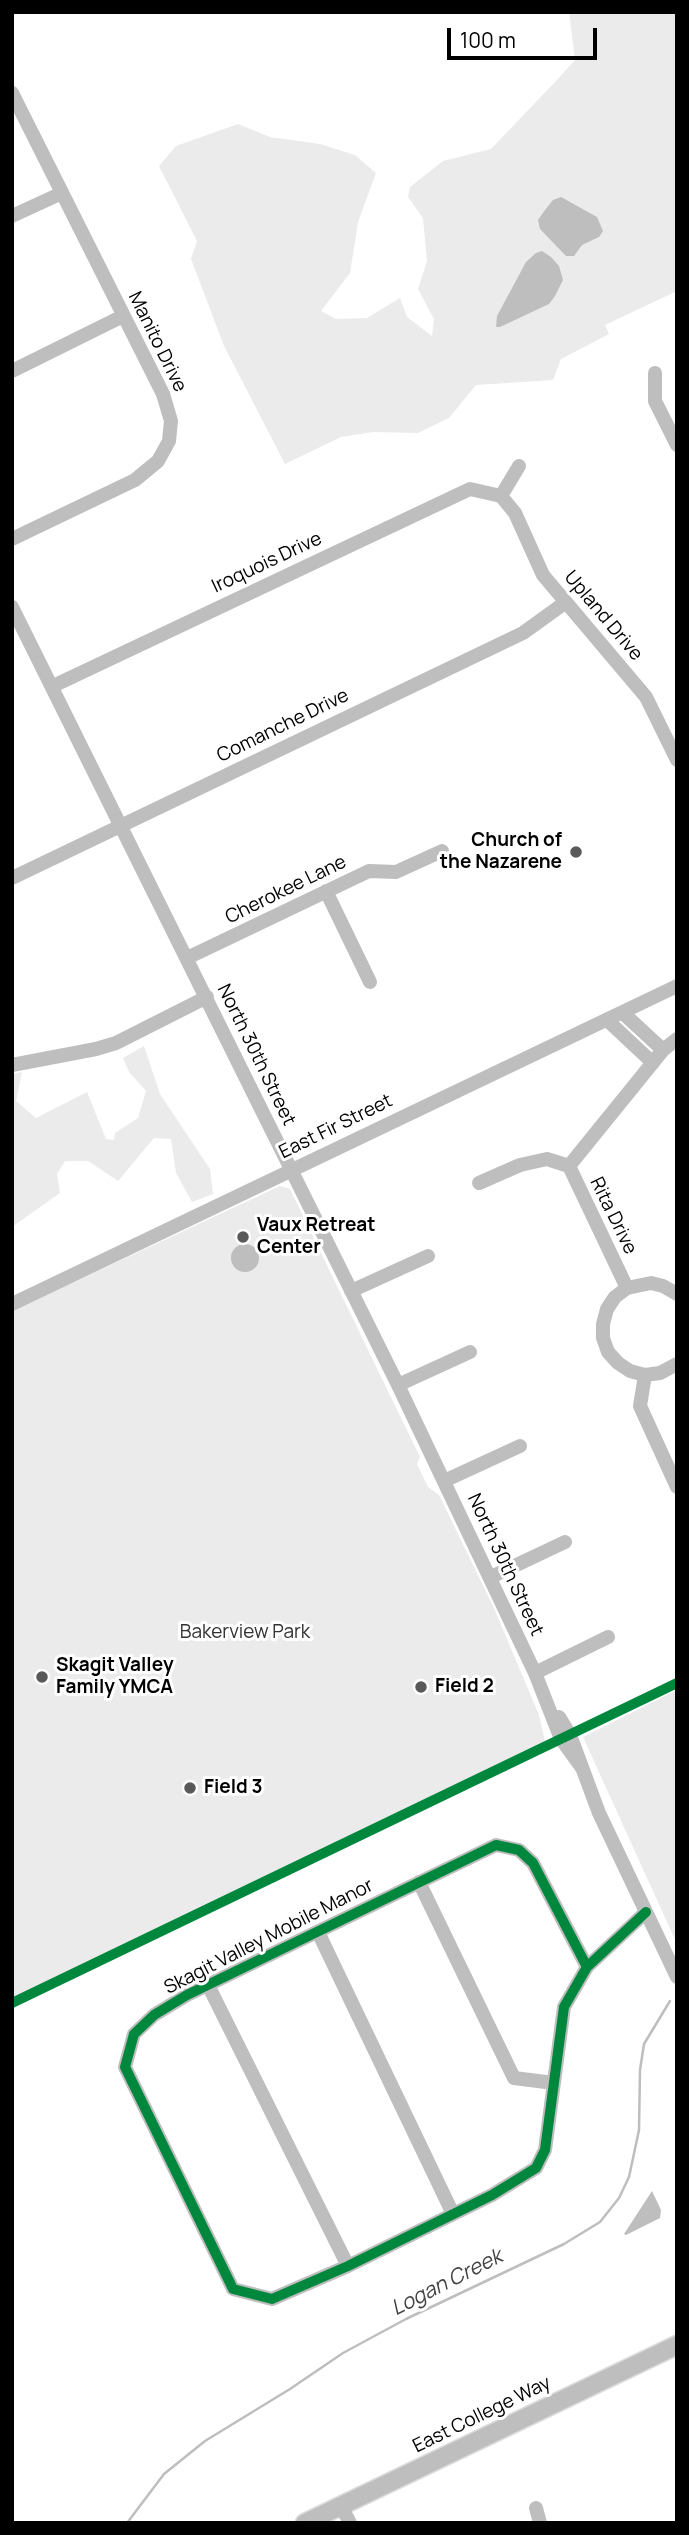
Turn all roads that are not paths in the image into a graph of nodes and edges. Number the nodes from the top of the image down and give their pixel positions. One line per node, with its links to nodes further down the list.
1 (12, 93): 2 (street, Manito Drive)
2 (62, 192): 3 (street); 4 (street, Manito Drive)
3 (12, 216)
4 (123, 316): 5 (street); 10 (street, Manito Drive)
5 (12, 371)
6 (655, 373): 7 (street)
7 (677, 445)
8 (519, 466): 9 (street)
9 (500, 496): 11 (street, Upland Drive); 13 (street, Iroquois Drive)
10 (12, 539)
11 (566, 602): 14 (street, Upland Drive); 15 (street, Comanche Drive)
12 (12, 607): 13 (street, North 30th Street)
13 (53, 686): 15 (street, North 30th Street)
14 (677, 760)
15 (121, 825): 17 (street, Comanche Drive); 19 (street, North 30th Street)
16 (442, 851): 18 (street, Cherokee Lane)
17 (12, 878)
18 (326, 891): 19 (street, Cherokee Lane); 20 (street)
19 (187, 958): 22 (street, North 30th Street)
20 (370, 982)
21 (677, 986): 23 (street, East Fir Street)
22 (206, 997): 28 (street); 30 (street, North 30th Street)
23 (622, 1013): 24 (street, East Fir Street); 26 (street)
24 (607, 1020): 27 (street); 30 (street, East Fir Street)
25 (677, 1039): 26 (street, Rita Drive)
26 (663, 1050): 27 (street, Rita Drive)
27 (653, 1063): 29 (street, Rita Drive)
28 (12, 1065)
29 (569, 1166): 31 (street); 33 (street, Rita Drive)
30 (291, 1170): 34 (street, North 30th Street); 36 (street, East Fir Street)
31 (479, 1183)
32 (428, 1256): 34 (street)
33 (627, 1289): 35 (street); 39 (street)
34 (351, 1291): 40 (street, North 30th Street)
35 (677, 1294)
36 (12, 1304)
37 (470, 1352): 40 (street)
38 (677, 1364): 39 (street)
39 (645, 1375): 43 (street)
40 (398, 1385): 42 (street, North 30th Street)
41 (520, 1446): 42 (street)
42 (444, 1481): 45 (street, North 30th Street)
43 (677, 1487)
44 (565, 1542): 45 (street)
45 (491, 1577): 47 (street, North 30th Street)
46 (608, 1637): 47 (street)
47 (535, 1673): 49 (street, North 30th Street)
48 (419, 1882): 50 (street, Skagit Valley Mobile Manor); 51 (street, Skagit Valley Mobile Manor); 54 (street)
49 (646, 1912): 51 (street, Skagit Valley Mobile Manor); 52 (street, North 30th Street)
50 (317, 1932): 53 (street, Skagit Valley Mobile Manor); 55 (street)
51 (587, 1966): 54 (street, Skagit Valley Mobile Manor)
52 (677, 1977)
53 (208, 1985): 56 (street); 56 (street, Skagit Valley Mobile Manor)
54 (554, 2083): 55 (street, Skagit Valley Mobile Manor)
55 (453, 2214): 56 (street, Skagit Valley Mobile Manor)
56 (348, 2266)
57 (677, 2344): 58 (main road, East College Way)
58 (341, 2506): 59 (main road, East College Way); 60 (street)
59 (305, 2523)
60 (350, 2523)

